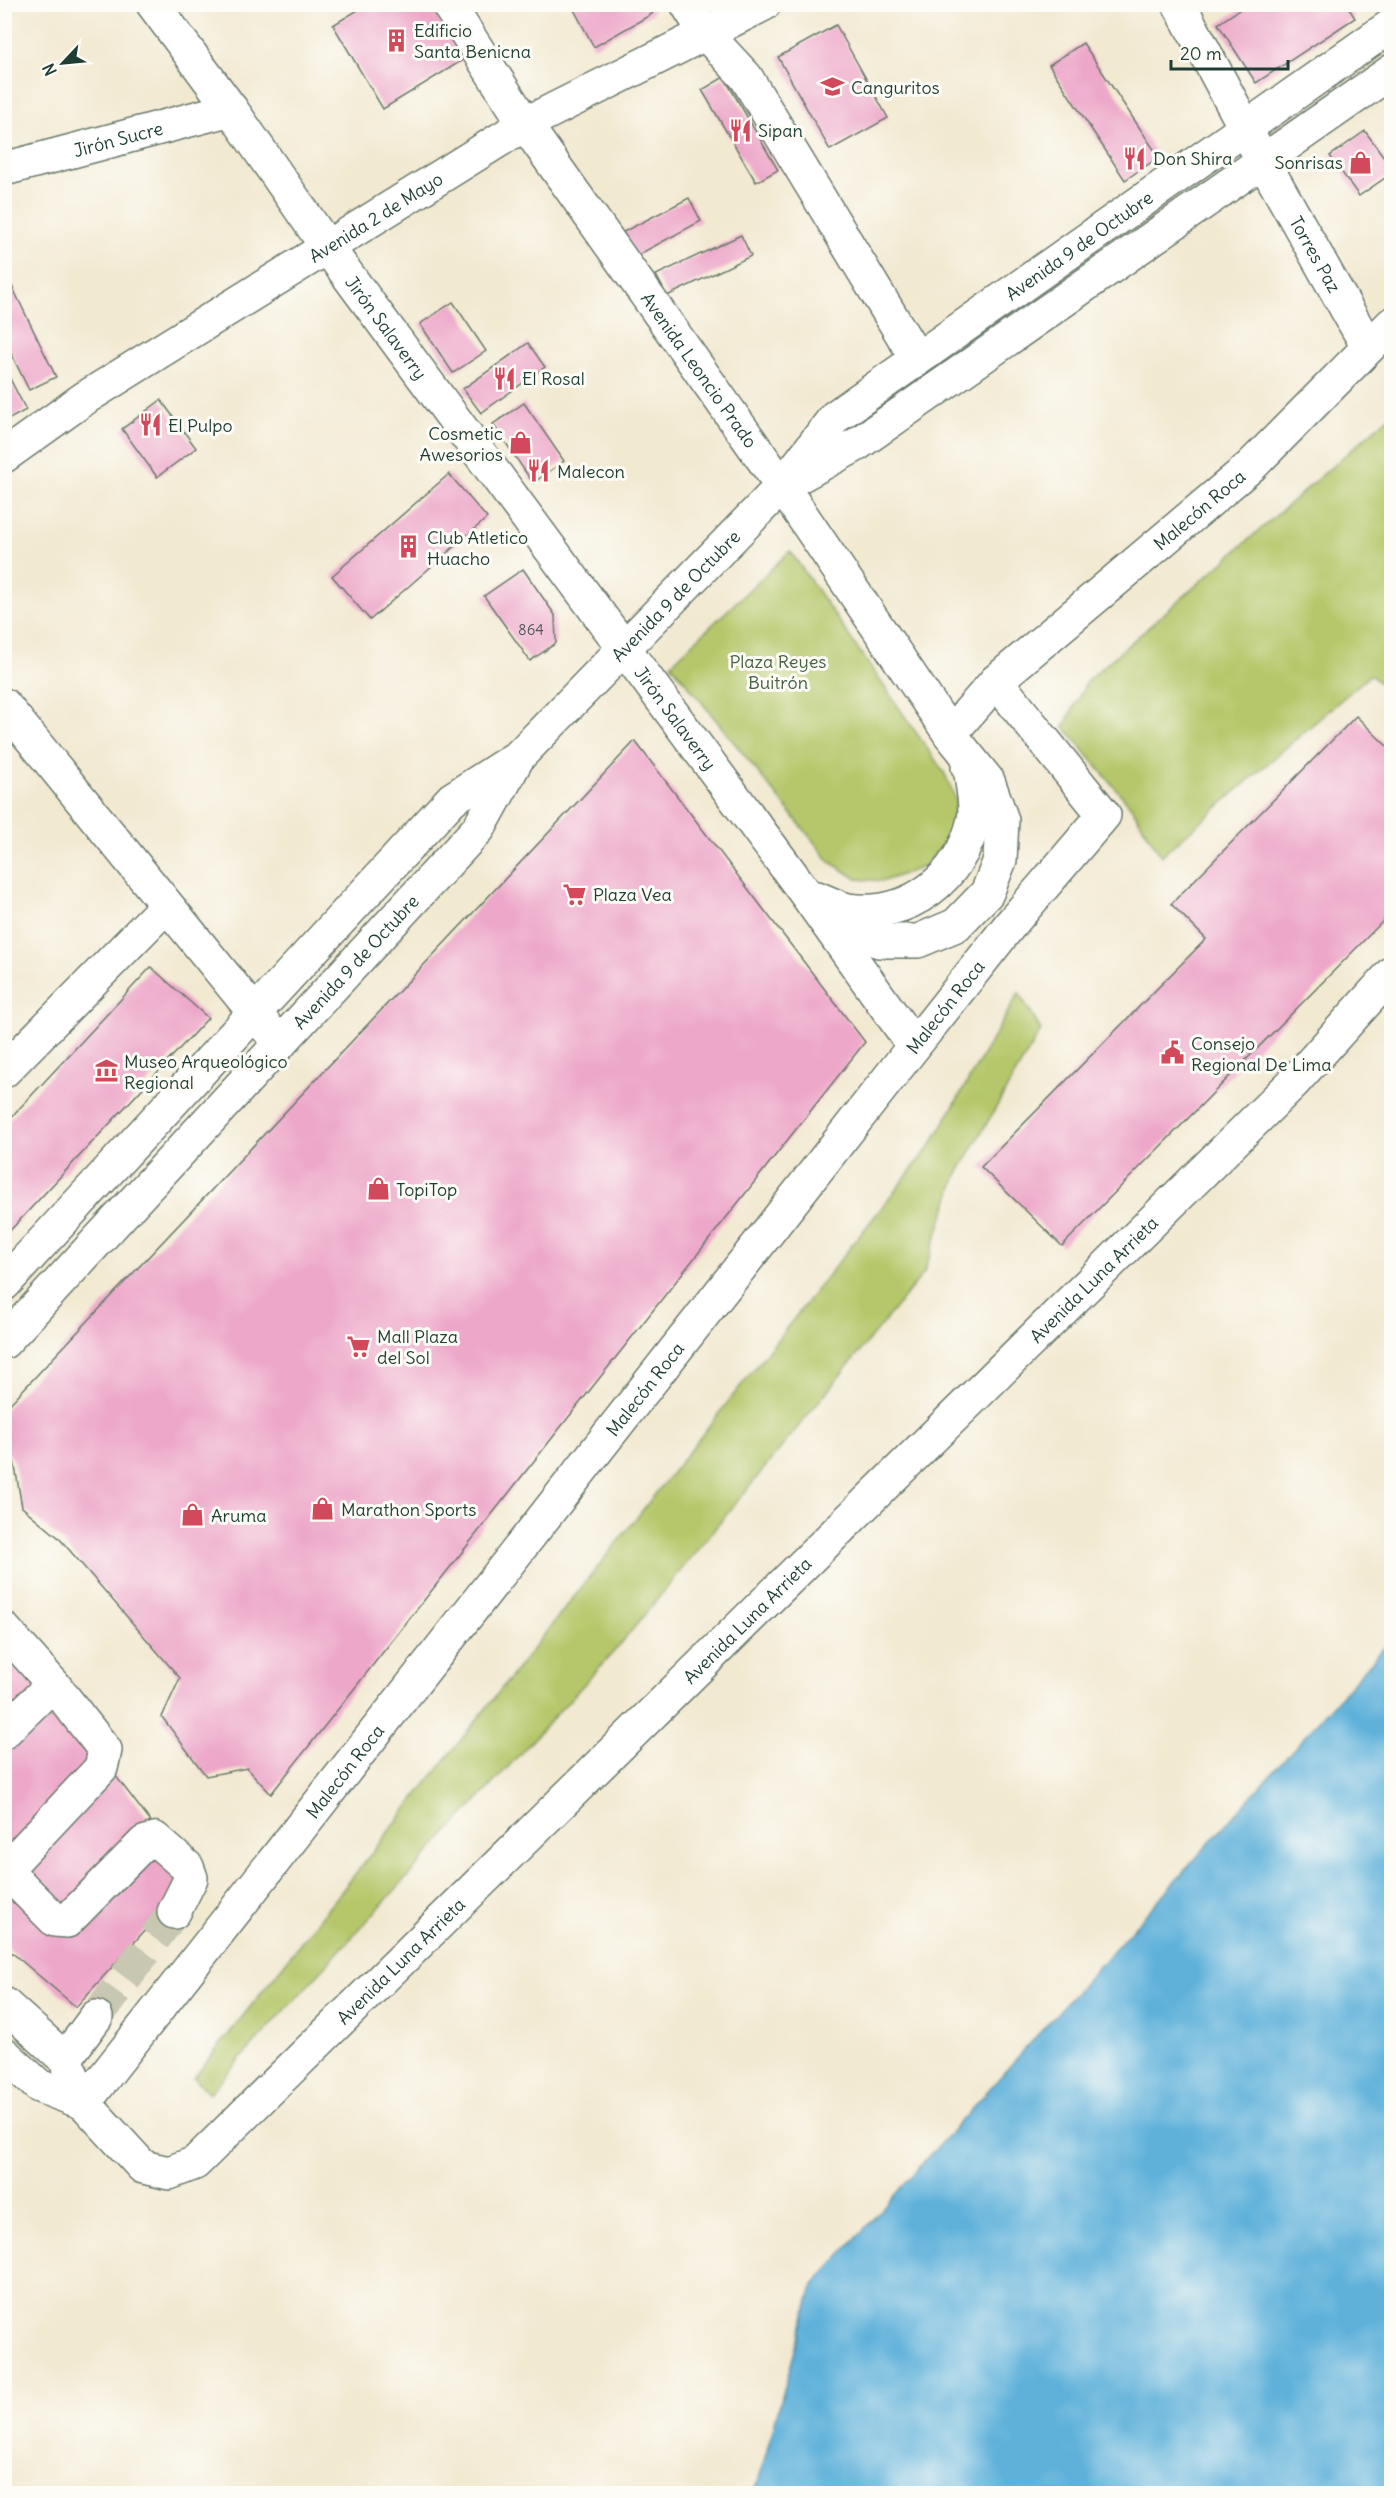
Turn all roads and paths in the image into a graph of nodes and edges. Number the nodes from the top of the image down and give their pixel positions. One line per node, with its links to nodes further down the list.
1 (153, 4): 9 (street, Jirón Salaverry)
2 (448, 4): 10 (street, Avenida Leoncio Prado)
3 (687, 4): 7 (street)
4 (764, 4): 7 (street, Avenida 2 de Mayo)
5 (1179, 4): 11 (street, Torres Paz)
6 (1392, 25): 11 (street, Avenida 9 de Octubre)
7 (706, 34): 10 (street, Avenida 2 de Mayo); 17 (street)
8 (1392, 71): 12 (street, Avenida 9 de Octubre)
9 (231, 109): 13 (street, Jirón Sucre); 14 (street, Jirón Salaverry)
10 (525, 124): 14 (street, Avenida 2 de Mayo); 19 (street, Avenida Leoncio Prado)
11 (1246, 127): 12 (street, Torres Paz); 17 (street, Avenida 9 de Octubre)
12 (1263, 161): 16 (street, Torres Paz); 19 (street, Avenida 9 de Octubre)
13 (4, 169)
14 (327, 247): 18 (street, Avenida 2 de Mayo); 20 (street, Jirón Salaverry)
15 (1392, 324): 16 (street, Malecón Roca)
16 (1368, 347): 21 (street, Malecón Roca)
17 (917, 358): 19 (street, Avenida 9 de Octubre)
18 (4, 456)
19 (782, 486): 20 (street, Avenida 9 de Octubre); 23 (street, Avenida Leoncio Prado)
20 (625, 646): 24 (street, Avenida 9 de Octubre); 25 (street, Jirón Salaverry)
21 (996, 681): 23 (street, Malecón Roca); 30 (street, Malecón Roca)
22 (4, 705): 26 (street)
23 (950, 734): 25 (street); 25 (street)
24 (519, 756): 28 (street, Avenida 9 de Octubre); 29 (street, Avenida 9 de Octubre)
25 (806, 894): 30 (street)
26 (166, 906): 28 (street); 31 (street)
27 (1392, 973): 43 (street, Avenida Luna Arrieta)
28 (253, 1013): 29 (street); 32 (street, Avenida 9 de Octubre)
29 (281, 1043): 33 (street, Avenida 9 de Octubre)
30 (914, 1046): 43 (street, Malecón Roca)
31 (4, 1071)
32 (4, 1284)
33 (4, 1342)
34 (4, 1629): 35 (street)
35 (53, 1683): 36 (street); 37 (street)
36 (4, 1732)
37 (5, 1870): 38 (street)
38 (174, 1912)
39 (4, 2004): 42 (street)
40 (96, 2017): 42 (street)
41 (4, 2054): 43 (street)
42 (65, 2060): 43 (street)
43 (84, 2103)

